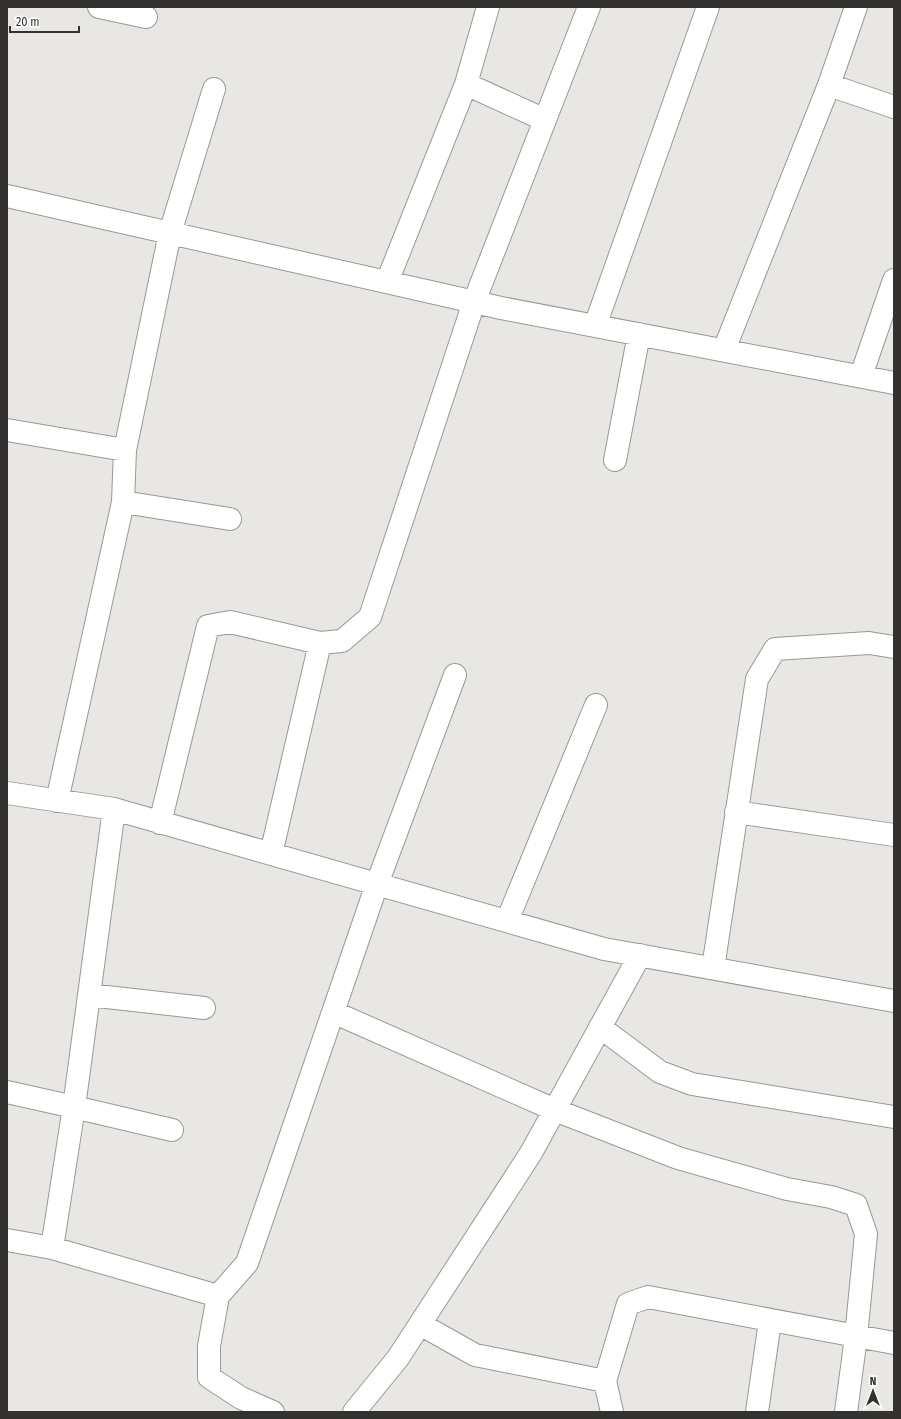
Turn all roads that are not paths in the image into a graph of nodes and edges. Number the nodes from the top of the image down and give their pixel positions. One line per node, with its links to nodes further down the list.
1 (99, 7): 6 (street)
2 (488, 7): 7 (street)
3 (708, 7): 17 (street)
4 (856, 7): 8 (street)
5 (587, 8): 11 (street)
6 (146, 17)
7 (466, 84): 11 (street); 15 (street)
8 (829, 85): 10 (street); 19 (street)
9 (214, 89): 13 (street)
10 (894, 107)
11 (545, 120): 16 (street)
12 (7, 196): 13 (street)
13 (170, 233): 15 (street); 23 (street)
14 (894, 280): 20 (street)
15 (387, 282): 16 (street)
16 (474, 302): 17 (street); 27 (street)
17 (595, 326): 18 (street)
18 (639, 334): 19 (street); 24 (street)
19 (724, 350): 20 (street)
20 (861, 376): 21 (street)
21 (894, 383)
22 (7, 430): 23 (street)
23 (125, 450): 25 (street)
24 (615, 460)
25 (123, 502): 26 (street); 32 (street)
26 (230, 519)
27 (320, 643): 35 (street); 37 (street)
28 (894, 647): 34 (street)
29 (455, 675): 38 (street)
30 (596, 705): 39 (street)
31 (7, 793): 32 (street)
32 (57, 801): 33 (street)
33 (114, 809): 35 (street); 42 (street)
34 (736, 812): 36 (street); 41 (street)
35 (160, 823): 37 (street)
36 (894, 835)
37 (271, 854): 38 (street)
38 (377, 884): 39 (street); 45 (street)
39 (507, 921): 40 (street)
40 (640, 955): 41 (street); 46 (street)
41 (713, 968): 43 (street)
42 (89, 995): 44 (street); 48 (street)
43 (894, 1001)
44 (204, 1008)
45 (333, 1012): 49 (street); 54 (street)
46 (600, 1027): 49 (street); 50 (street)
47 (7, 1092): 48 (street)
48 (74, 1107): 51 (street); 53 (street)
49 (555, 1110): 56 (street); 57 (street)
50 (894, 1117)
51 (172, 1130)
52 (7, 1240): 53 (street)
53 (52, 1248): 54 (street)
54 (218, 1296): 60 (street)
55 (770, 1320): 57 (street); 59 (street); 63 (street)
56 (420, 1324): 59 (street); 61 (street)
57 (856, 1337): 58 (street); 64 (street)
58 (894, 1343)
59 (605, 1381): 62 (street)
60 (273, 1412)
61 (354, 1412)
62 (612, 1412)
63 (757, 1412)
64 (846, 1412)

